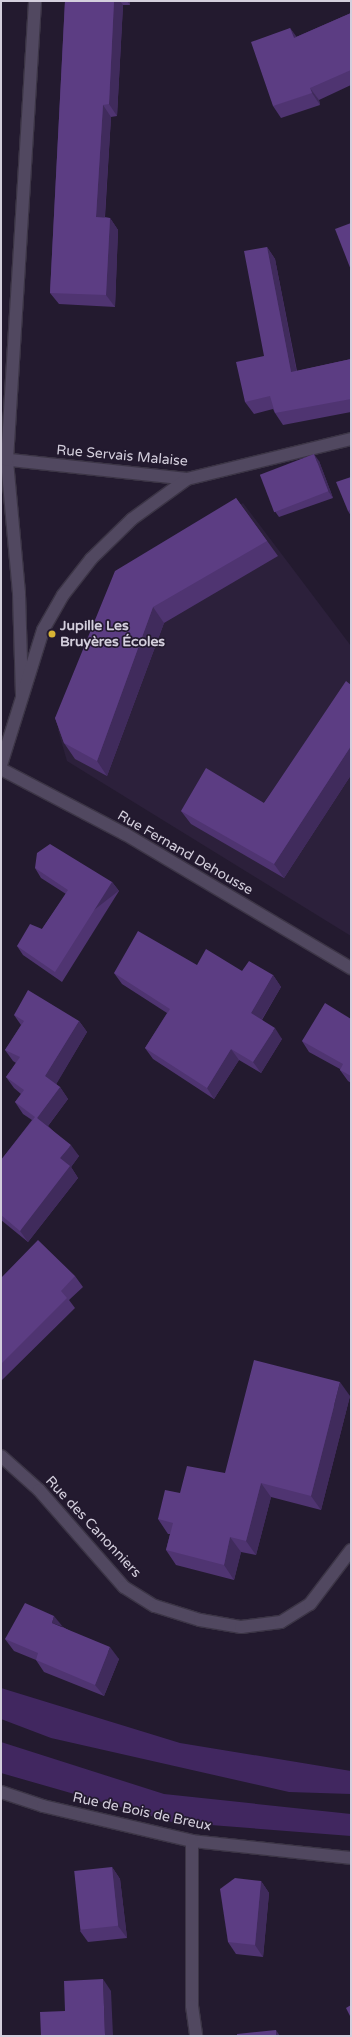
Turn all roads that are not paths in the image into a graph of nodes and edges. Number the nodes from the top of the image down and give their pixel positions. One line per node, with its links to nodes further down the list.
1 (35, 1): 4 (street)
2 (351, 439): 5 (street, Rue Servais Malaise)
3 (1, 448): 4 (street)
4 (4, 460): 5 (street, Rue Servais Malaise); 6 (street)
5 (187, 479): 6 (street)
6 (22, 695): 7 (street)
7 (1, 765)
8 (1, 769): 9 (street, Rue Fernand Dehousse)
9 (351, 968)
10 (1, 1456): 11 (street, Rue des Canonniers)
11 (351, 1550)
12 (1, 1792): 13 (street, Rue de Bois de Breux)
13 (192, 1841): 14 (street, Rue de Bois de Breux); 15 (street)
14 (351, 1858)
15 (196, 2036)

